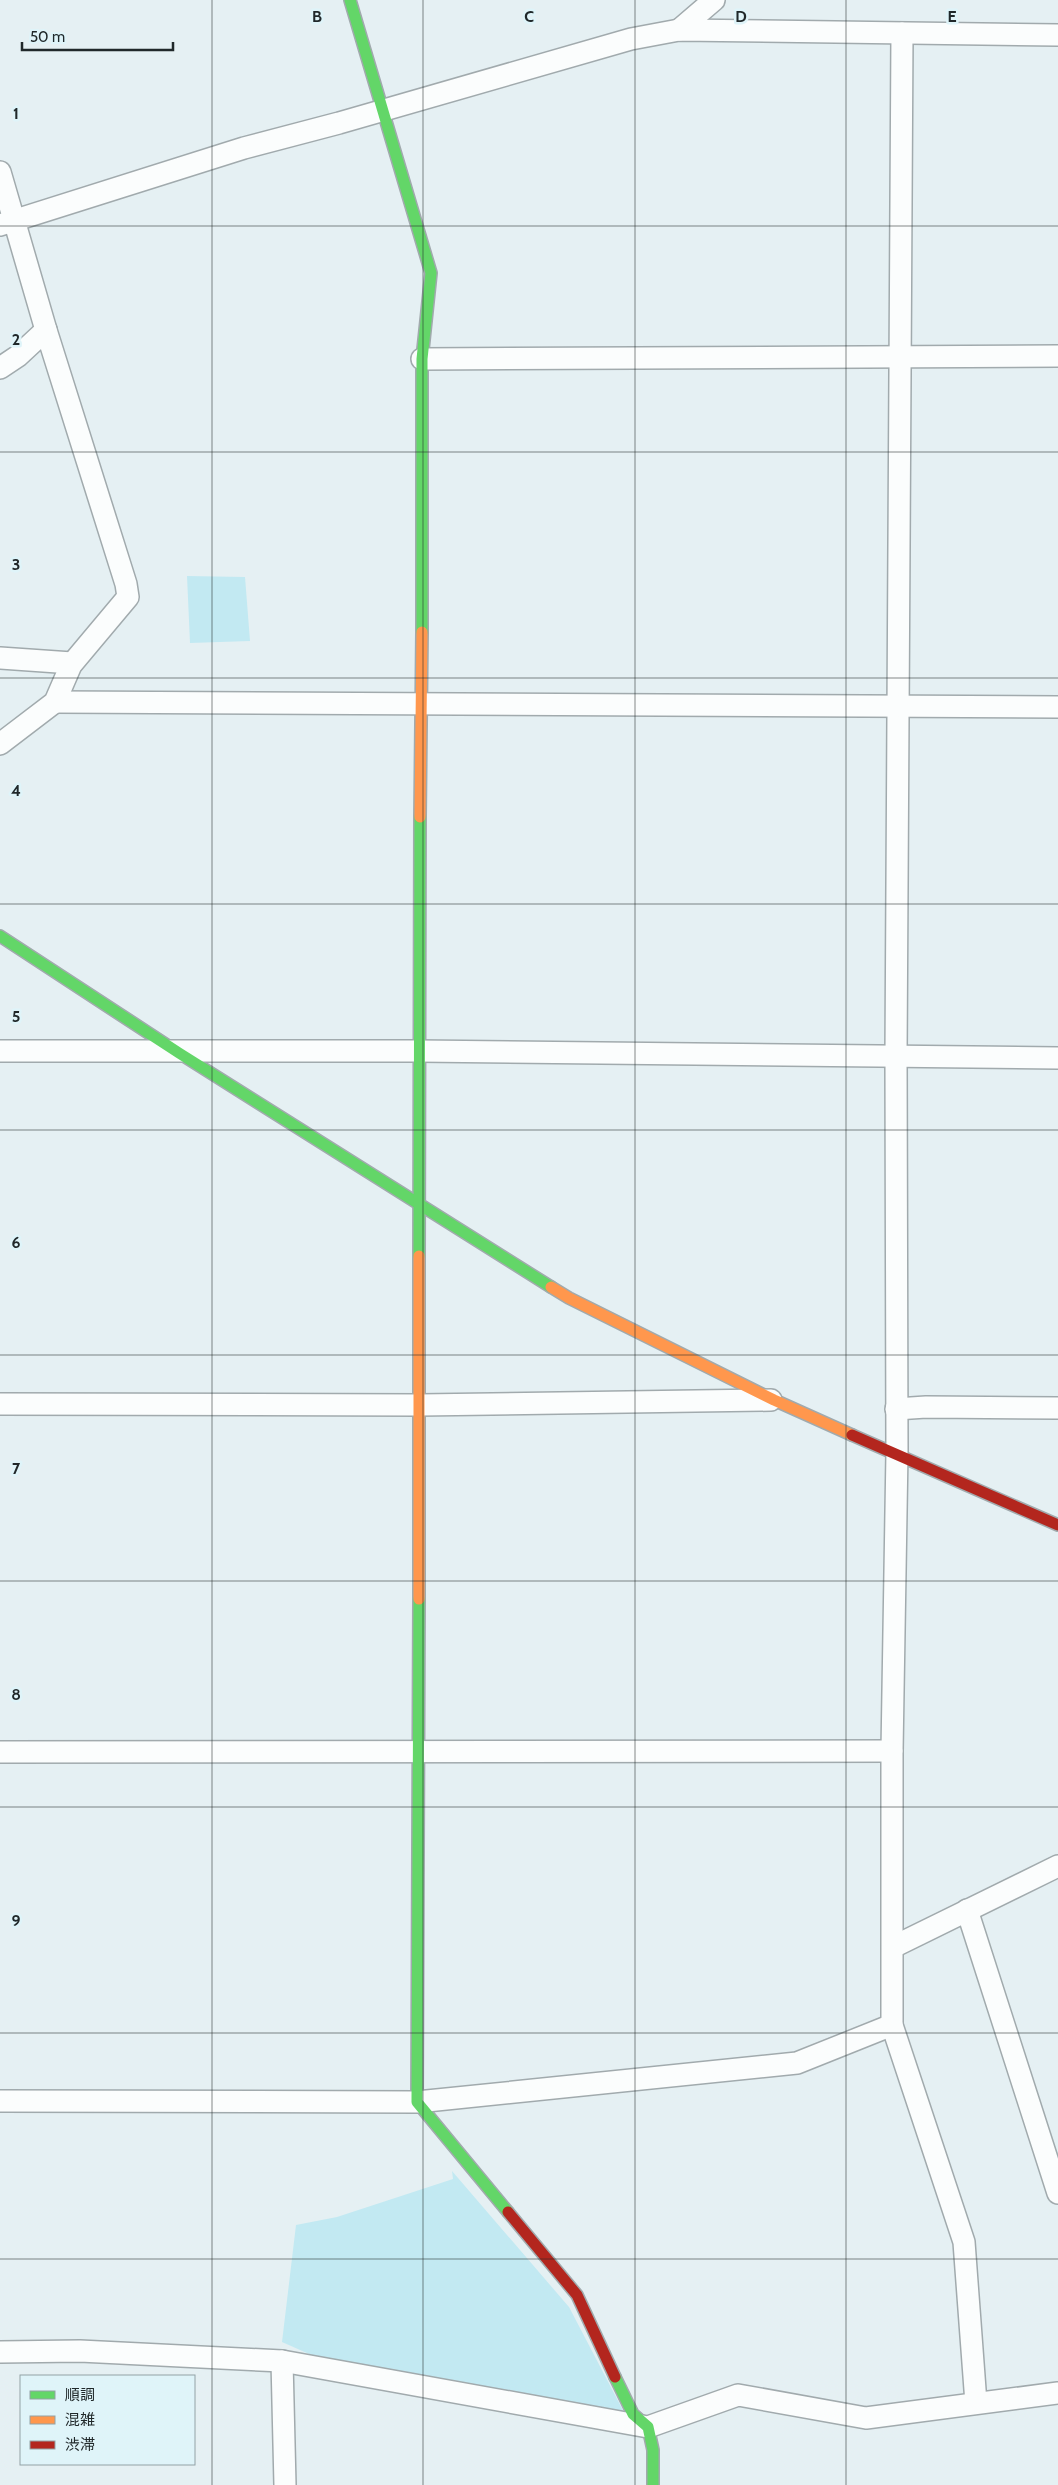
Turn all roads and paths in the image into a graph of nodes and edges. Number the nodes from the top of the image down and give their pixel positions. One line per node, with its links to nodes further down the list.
1 (350, 0): 6 (street)
2 (714, 0): 3 (street)
3 (679, 30): 4 (street); 6 (street)
4 (902, 33): 5 (street); 10 (street)
5 (1058, 34)
6 (383, 110): 8 (street); 12 (street)
7 (0, 172): 8 (street)
8 (7, 223): 9 (street)
9 (46, 330): 13 (street); 15 (street)
10 (901, 356): 11 (street); 12 (street); 18 (street)
11 (1058, 356)
12 (422, 359): 17 (street)
13 (0, 368)
14 (0, 658): 15 (street)
15 (72, 663): 16 (street)
16 (55, 702): 17 (street); 20 (street)
17 (422, 704): 18 (street); 23 (street)
18 (898, 706): 19 (street); 25 (street)
19 (1058, 707)
20 (0, 744)
21 (0, 936): 24 (street)
22 (0, 1051): 24 (street)
23 (418, 1052): 24 (street); 25 (street); 27 (street)
24 (179, 1053): 27 (street)
25 (896, 1056): 26 (street); 32 (street)
26 (1058, 1058)
27 (419, 1204): 28 (street); 30 (street)
28 (774, 1400): 30 (street); 33 (street)
29 (0, 1404): 30 (street)
30 (420, 1405): 35 (street)
31 (1058, 1408): 32 (street)
32 (896, 1409): 33 (street)
33 (897, 1452): 34 (street); 36 (street)
34 (1058, 1525)
35 (417, 1751): 36 (street); 37 (street); 43 (street)
36 (892, 1751): 40 (street)
37 (0, 1752)
38 (1058, 1866): 39 (street)
39 (967, 1910): 40 (street); 44 (street)
40 (893, 1948): 41 (street)
41 (892, 2025): 43 (street); 48 (street)
42 (0, 2101): 43 (street)
43 (417, 2102): 49 (street)
44 (1058, 2193)
45 (0, 2352): 46 (street)
46 (282, 2361): 49 (street); 50 (street)
47 (1058, 2393): 48 (street)
48 (976, 2403): 49 (street)
49 (648, 2427): 51 (street)
50 (285, 2485)
51 (653, 2485)

